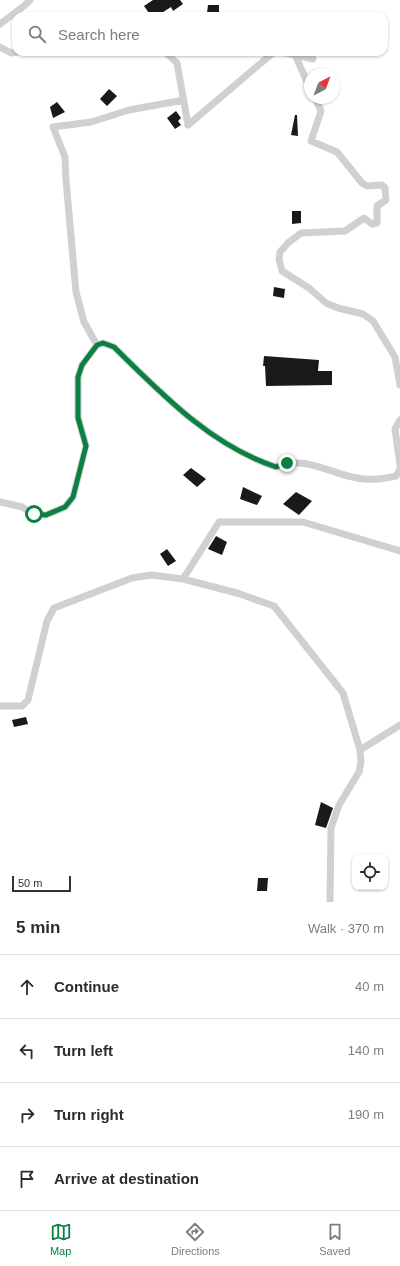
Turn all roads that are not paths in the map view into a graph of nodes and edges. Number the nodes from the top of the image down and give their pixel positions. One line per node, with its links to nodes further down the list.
1 (30, 0): 2 (street)
2 (16, 12)
3 (12, 15): 4 (street)
4 (0, 24)
5 (0, 47): 6 (street)
6 (12, 53)
7 (169, 56): 13 (street)
8 (269, 56): 13 (street)
9 (295, 56): 12 (street)
10 (300, 56): 11 (street)
11 (313, 59)
12 (304, 75)
13 (184, 100): 15 (street)
14 (318, 104): 16 (street)
15 (97, 345): 19 (street); 20 (street)
16 (400, 385)
17 (400, 420): 18 (street)
18 (400, 465)
19 (400, 469)
20 (0, 502)
21 (400, 551): 22 (street)
22 (183, 579): 23 (street); 25 (street)
23 (0, 706)
24 (400, 725): 25 (street)
25 (360, 750): 26 (street)
26 (330, 902)

